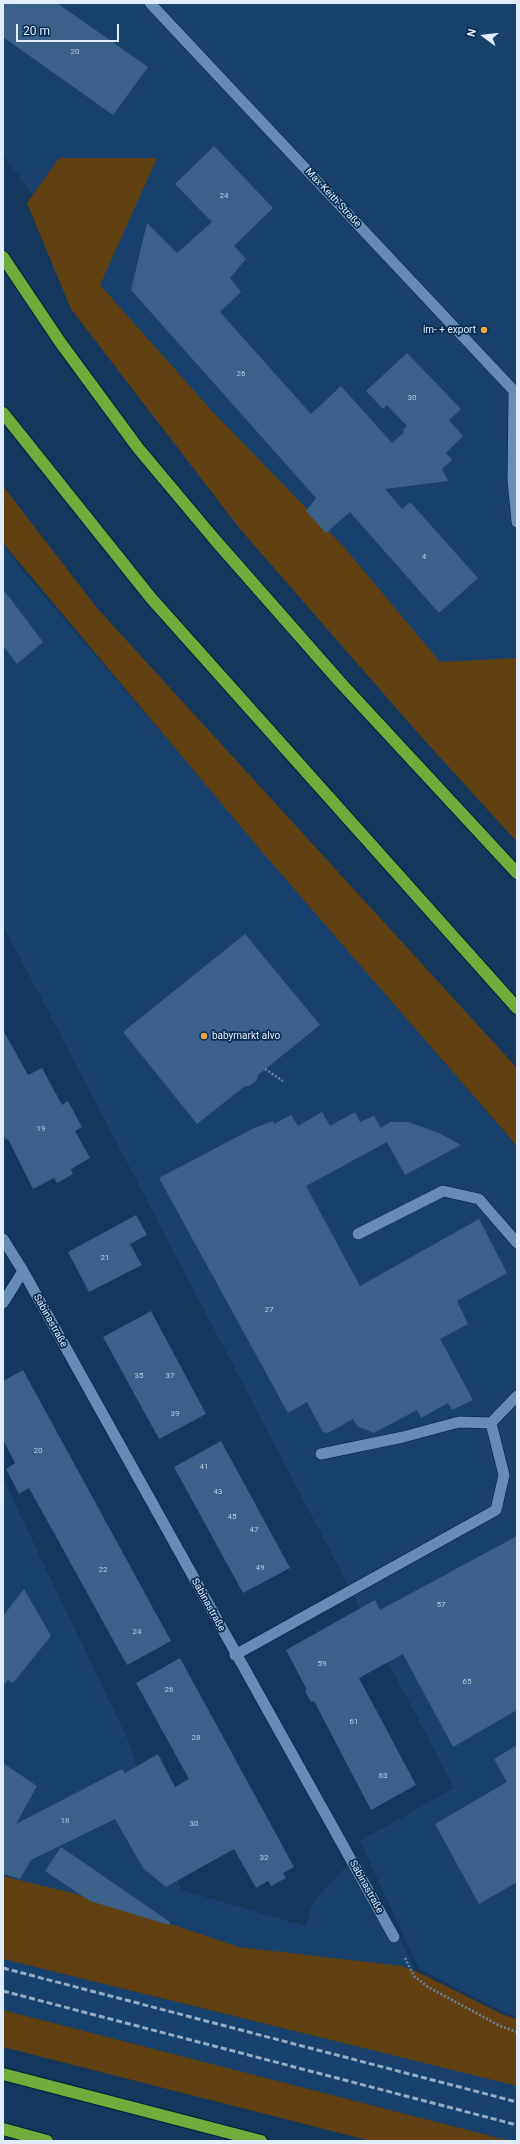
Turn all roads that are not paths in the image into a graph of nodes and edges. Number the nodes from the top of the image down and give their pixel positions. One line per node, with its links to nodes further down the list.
1 (150, 3): 3 (street, Max-Keith-Straße)
2 (3, 257): 6 (highway)
3 (516, 393): 5 (street)
4 (3, 413): 7 (highway)
5 (517, 522)
6 (517, 873)
7 (517, 1008)
8 (358, 1234): 10 (street)
9 (3, 1239): 11 (street, Sabinastraße)
10 (517, 1244)
11 (23, 1271): 12 (street); 16 (street, Sabinastraße)
12 (3, 1303)
13 (517, 1396): 14 (street)
14 (490, 1423): 15 (street); 16 (street)
15 (321, 1454)
16 (236, 1655): 17 (street, Sabinastraße)
17 (394, 1937)
18 (3, 2074): 21 (highway)
19 (3, 2129): 20 (highway)
20 (47, 2141)
21 (261, 2141)

